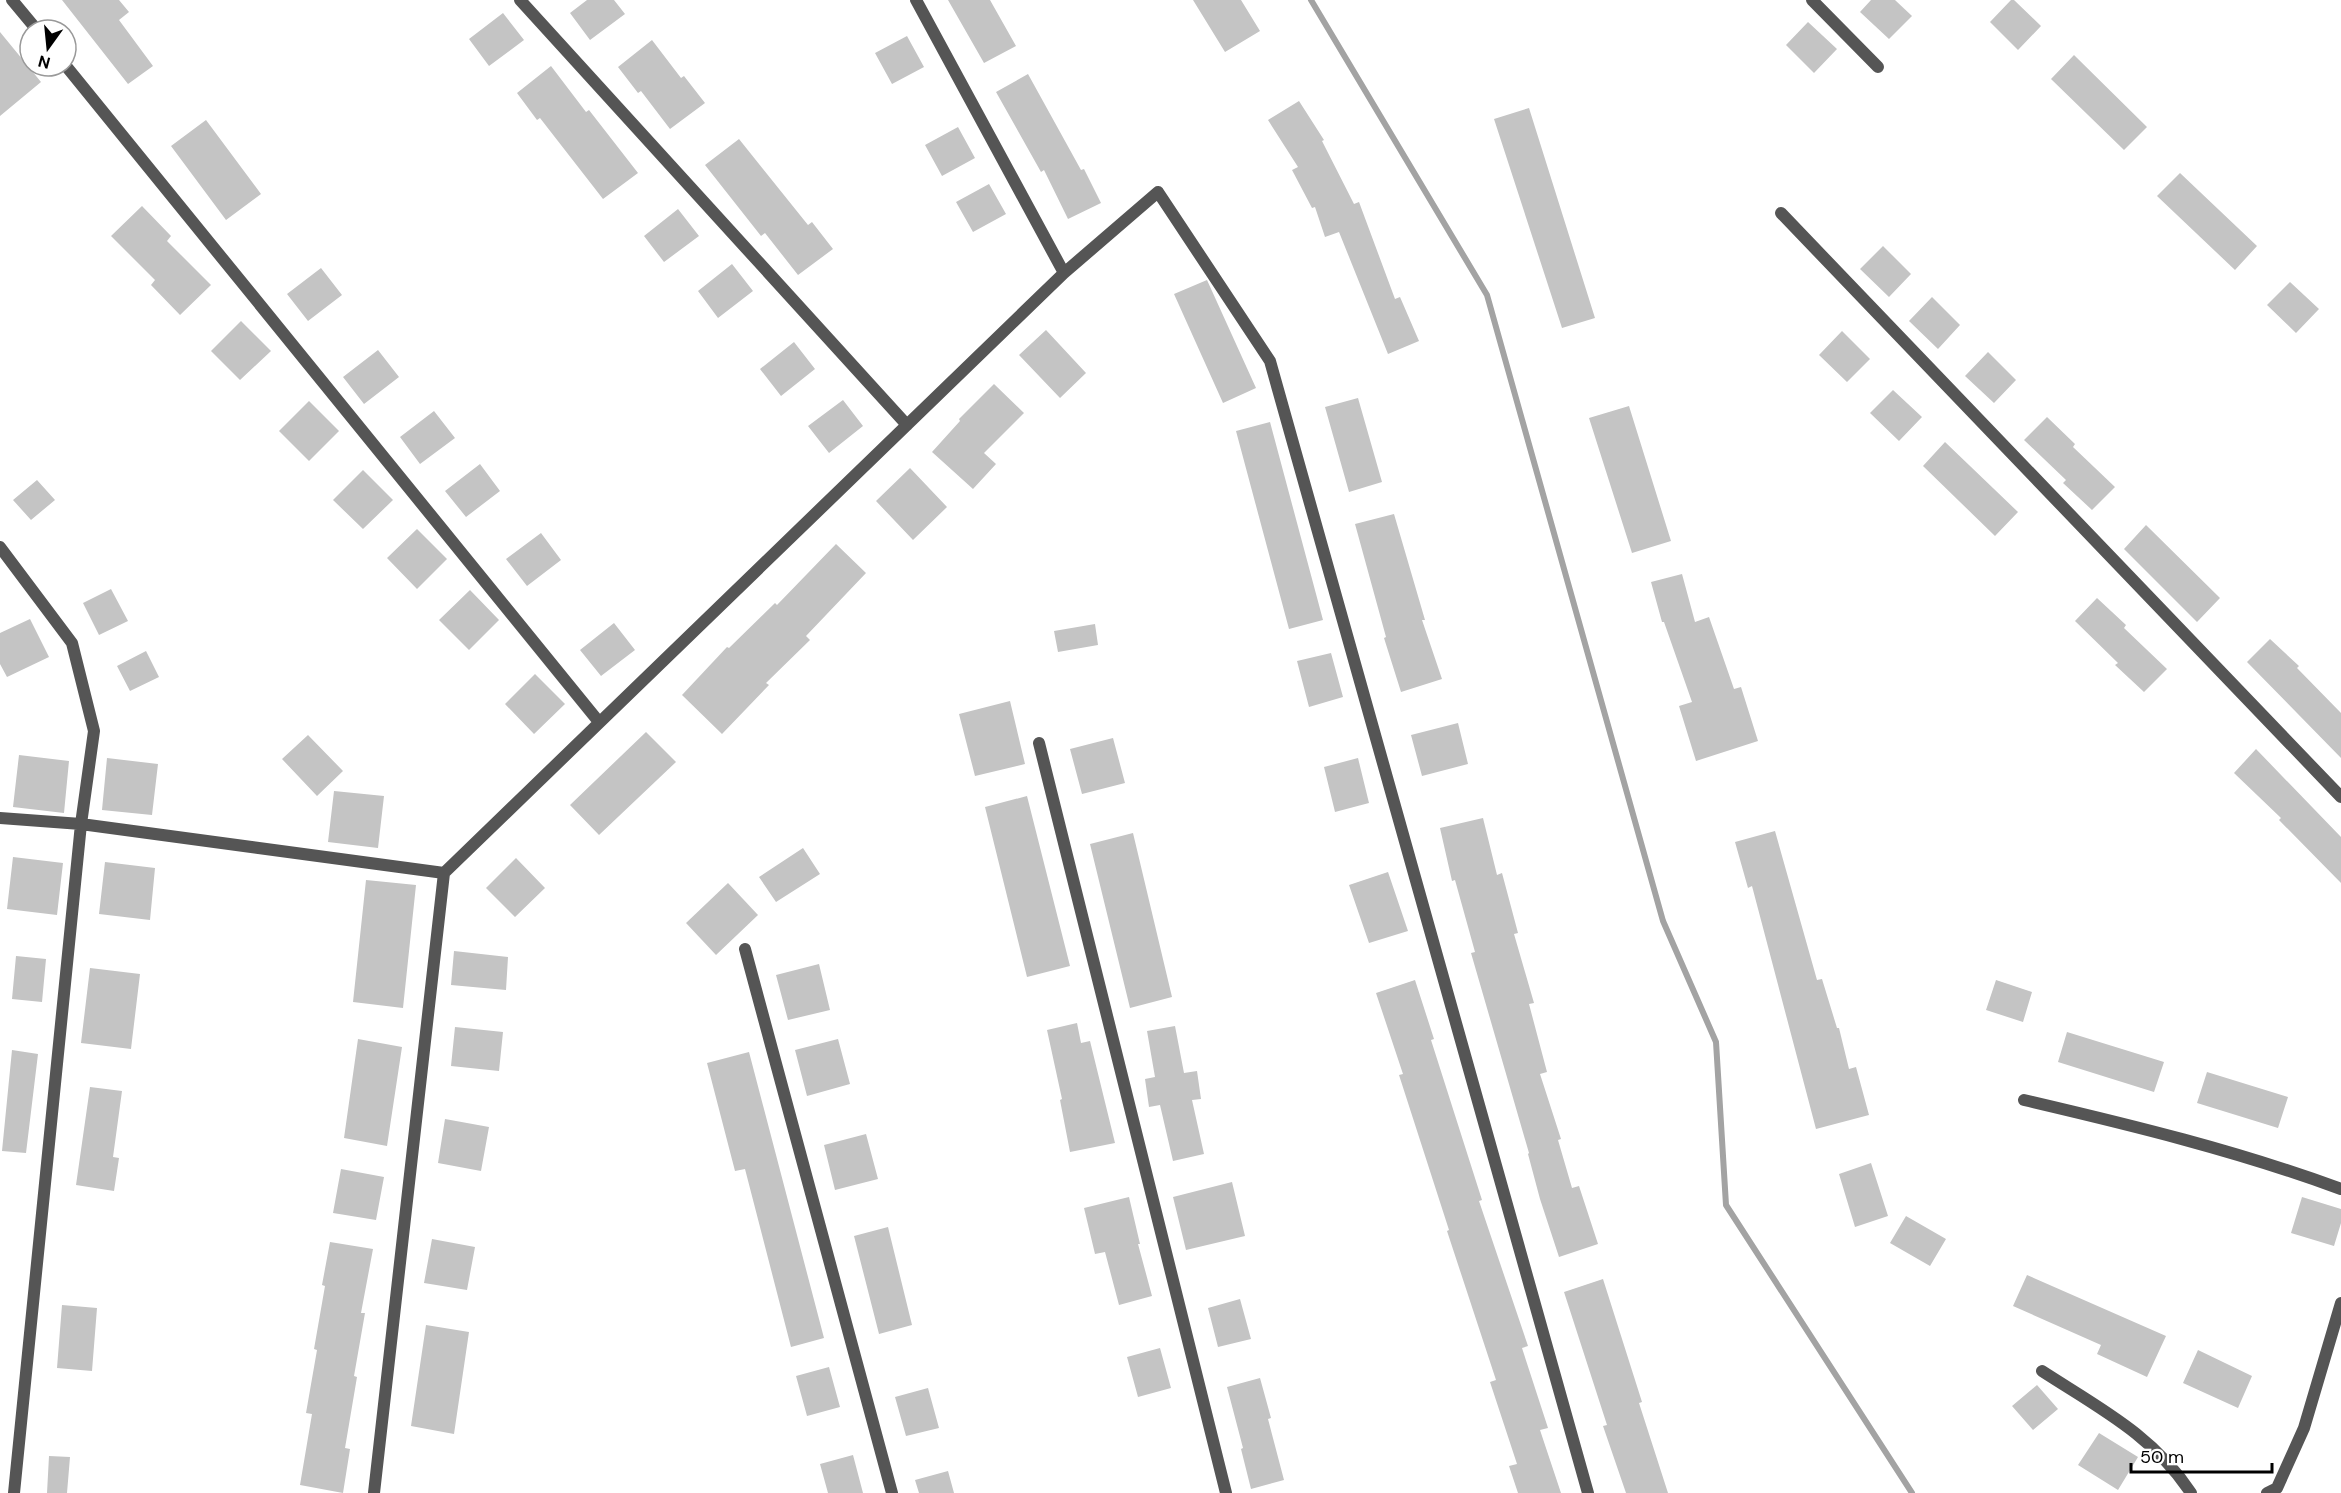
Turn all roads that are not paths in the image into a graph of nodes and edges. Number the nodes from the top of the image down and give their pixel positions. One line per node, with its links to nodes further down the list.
1 (12, 0): 5 (street)
2 (520, 0): 10 (street)
3 (916, 0): 9 (street)
4 (1812, 0): 6 (street)
5 (27, 18)
6 (1878, 67)
7 (76, 78): 12 (street)
8 (1781, 213): 14 (street)
9 (1064, 273): 10 (street); 28 (street)
10 (907, 425): 12 (street)
11 (0, 547): 16 (street)
12 (599, 722): 17 (street)
13 (1039, 743): 27 (street)
14 (2341, 797)
15 (0, 818): 16 (street)
16 (81, 824): 17 (street); 24 (street)
17 (444, 873): 25 (street)
18 (745, 949): 26 (street)
19 (2024, 1100): 20 (street)
20 (2341, 1189)
21 (2341, 1303): 23 (street)
22 (2042, 1371): 29 (street)
23 (2275, 1491)
24 (14, 1493)
25 (374, 1493)
26 (892, 1493)
27 (1226, 1493)
28 (1588, 1493)
29 (2191, 1493)

